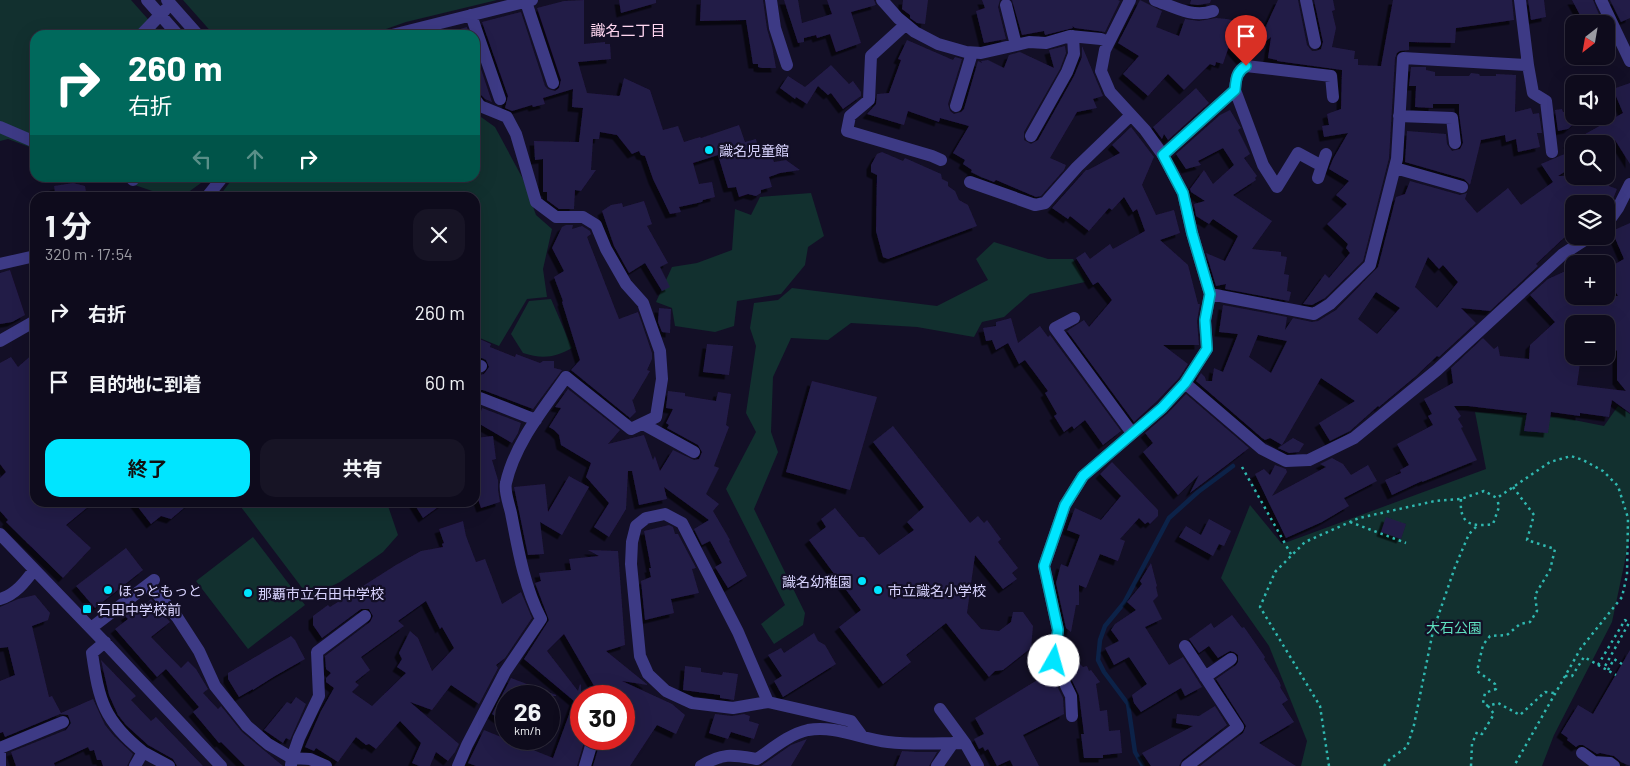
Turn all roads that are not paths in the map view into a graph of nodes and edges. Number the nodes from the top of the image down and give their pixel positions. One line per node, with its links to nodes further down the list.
1 (147, 0): 13 (street)
2 (771, 0): 28 (street)
3 (882, 0): 15 (street)
4 (1130, 0): 23 (street)
5 (1155, 0): 12 (street)
6 (1306, 0): 24 (street)
7 (1520, 0): 29 (street)
8 (1601, 0): 27 (street)
9 (529, 1): 14 (street); 30 (street)
10 (169, 2): 13 (street); 18 (street)
11 (1006, 5): 25 (street)
12 (1213, 11)
13 (160, 15): 16 (street); 17 (street)
14 (472, 15): 19 (street); 20 (street)
15 (905, 25): 26 (street); 44 (street)
16 (146, 30)
17 (174, 30)
18 (194, 30)
19 (435, 30)
20 (477, 30)
21 (1074, 36): 23 (street); 25 (street); 39 (street)
22 (480, 39): 33 (street)
23 (1109, 42): 36 (street)
24 (1315, 43)
25 (1016, 45): 26 (street)
26 (972, 53): 35 (street)
27 (1630, 61)
28 (787, 65)
29 (1528, 65): 37 (street); 42 (street)
30 (552, 83)
31 (1235, 90): 32 (street); 43 (street); 45 (street)
32 (1333, 97)
33 (500, 99)
34 (480, 106): 63 (street)
35 (956, 106)
36 (1131, 115): 43 (street); 48 (street)
37 (1399, 116): 41 (street); 46 (street)
38 (0, 127): 40 (street)
39 (1031, 136)
40 (30, 140)
41 (1455, 143)
42 (1552, 152)
43 (1163, 155): 56 (street)
44 (941, 160)
45 (1322, 166)
46 (1395, 168): 50 (street); 56 (street)
47 (219, 182): 51 (street)
48 (970, 182)
49 (1630, 184): 52 (street)
50 (1462, 187)
51 (211, 192)
52 (1615, 212)
53 (1577, 245): 60 (street)
54 (30, 257): 55 (street)
55 (0, 264)
56 (1210, 294): 60 (street)
57 (1074, 318): 64 (street)
58 (30, 324): 59 (street)
59 (0, 341)
60 (1185, 383): 64 (street)
61 (480, 398): 62 (street)
62 (536, 420): 63 (street); 93 (street)
63 (643, 424): 65 (street)
64 (1132, 432): 77 (street)
65 (694, 452)
66 (0, 534): 67 (street)
67 (34, 570): 68 (street); 70 (street)
68 (0, 599)
69 (365, 616): 86 (street)
70 (91, 628): 71 (street); 86 (street)
71 (105, 642): 83 (street); 91 (street)
72 (1185, 646): 74 (street)
73 (1231, 659): 74 (street)
74 (1204, 677): 98 (street)
75 (768, 702): 75 (street); 79 (street)
76 (940, 709): 80 (street)
77 (1072, 716)
78 (63, 722): 81 (street)
79 (862, 736): 80 (street); 87 (street)
80 (959, 743): 96 (street); 97 (street)
81 (0, 748)
82 (590, 750): 94 (street)
83 (143, 752): 89 (street); 90 (street)
84 (1582, 752): 99 (street)
85 (0, 753): 88 (street)
86 (292, 762): 92 (street)
87 (759, 763): 95 (street)
88 (0, 766)
89 (135, 766)
90 (168, 766)
91 (221, 766)
92 (326, 766)
93 (458, 766)
94 (585, 766)
95 (701, 766)
96 (937, 766)
97 (978, 766)
98 (1187, 766)
99 (1614, 766)

